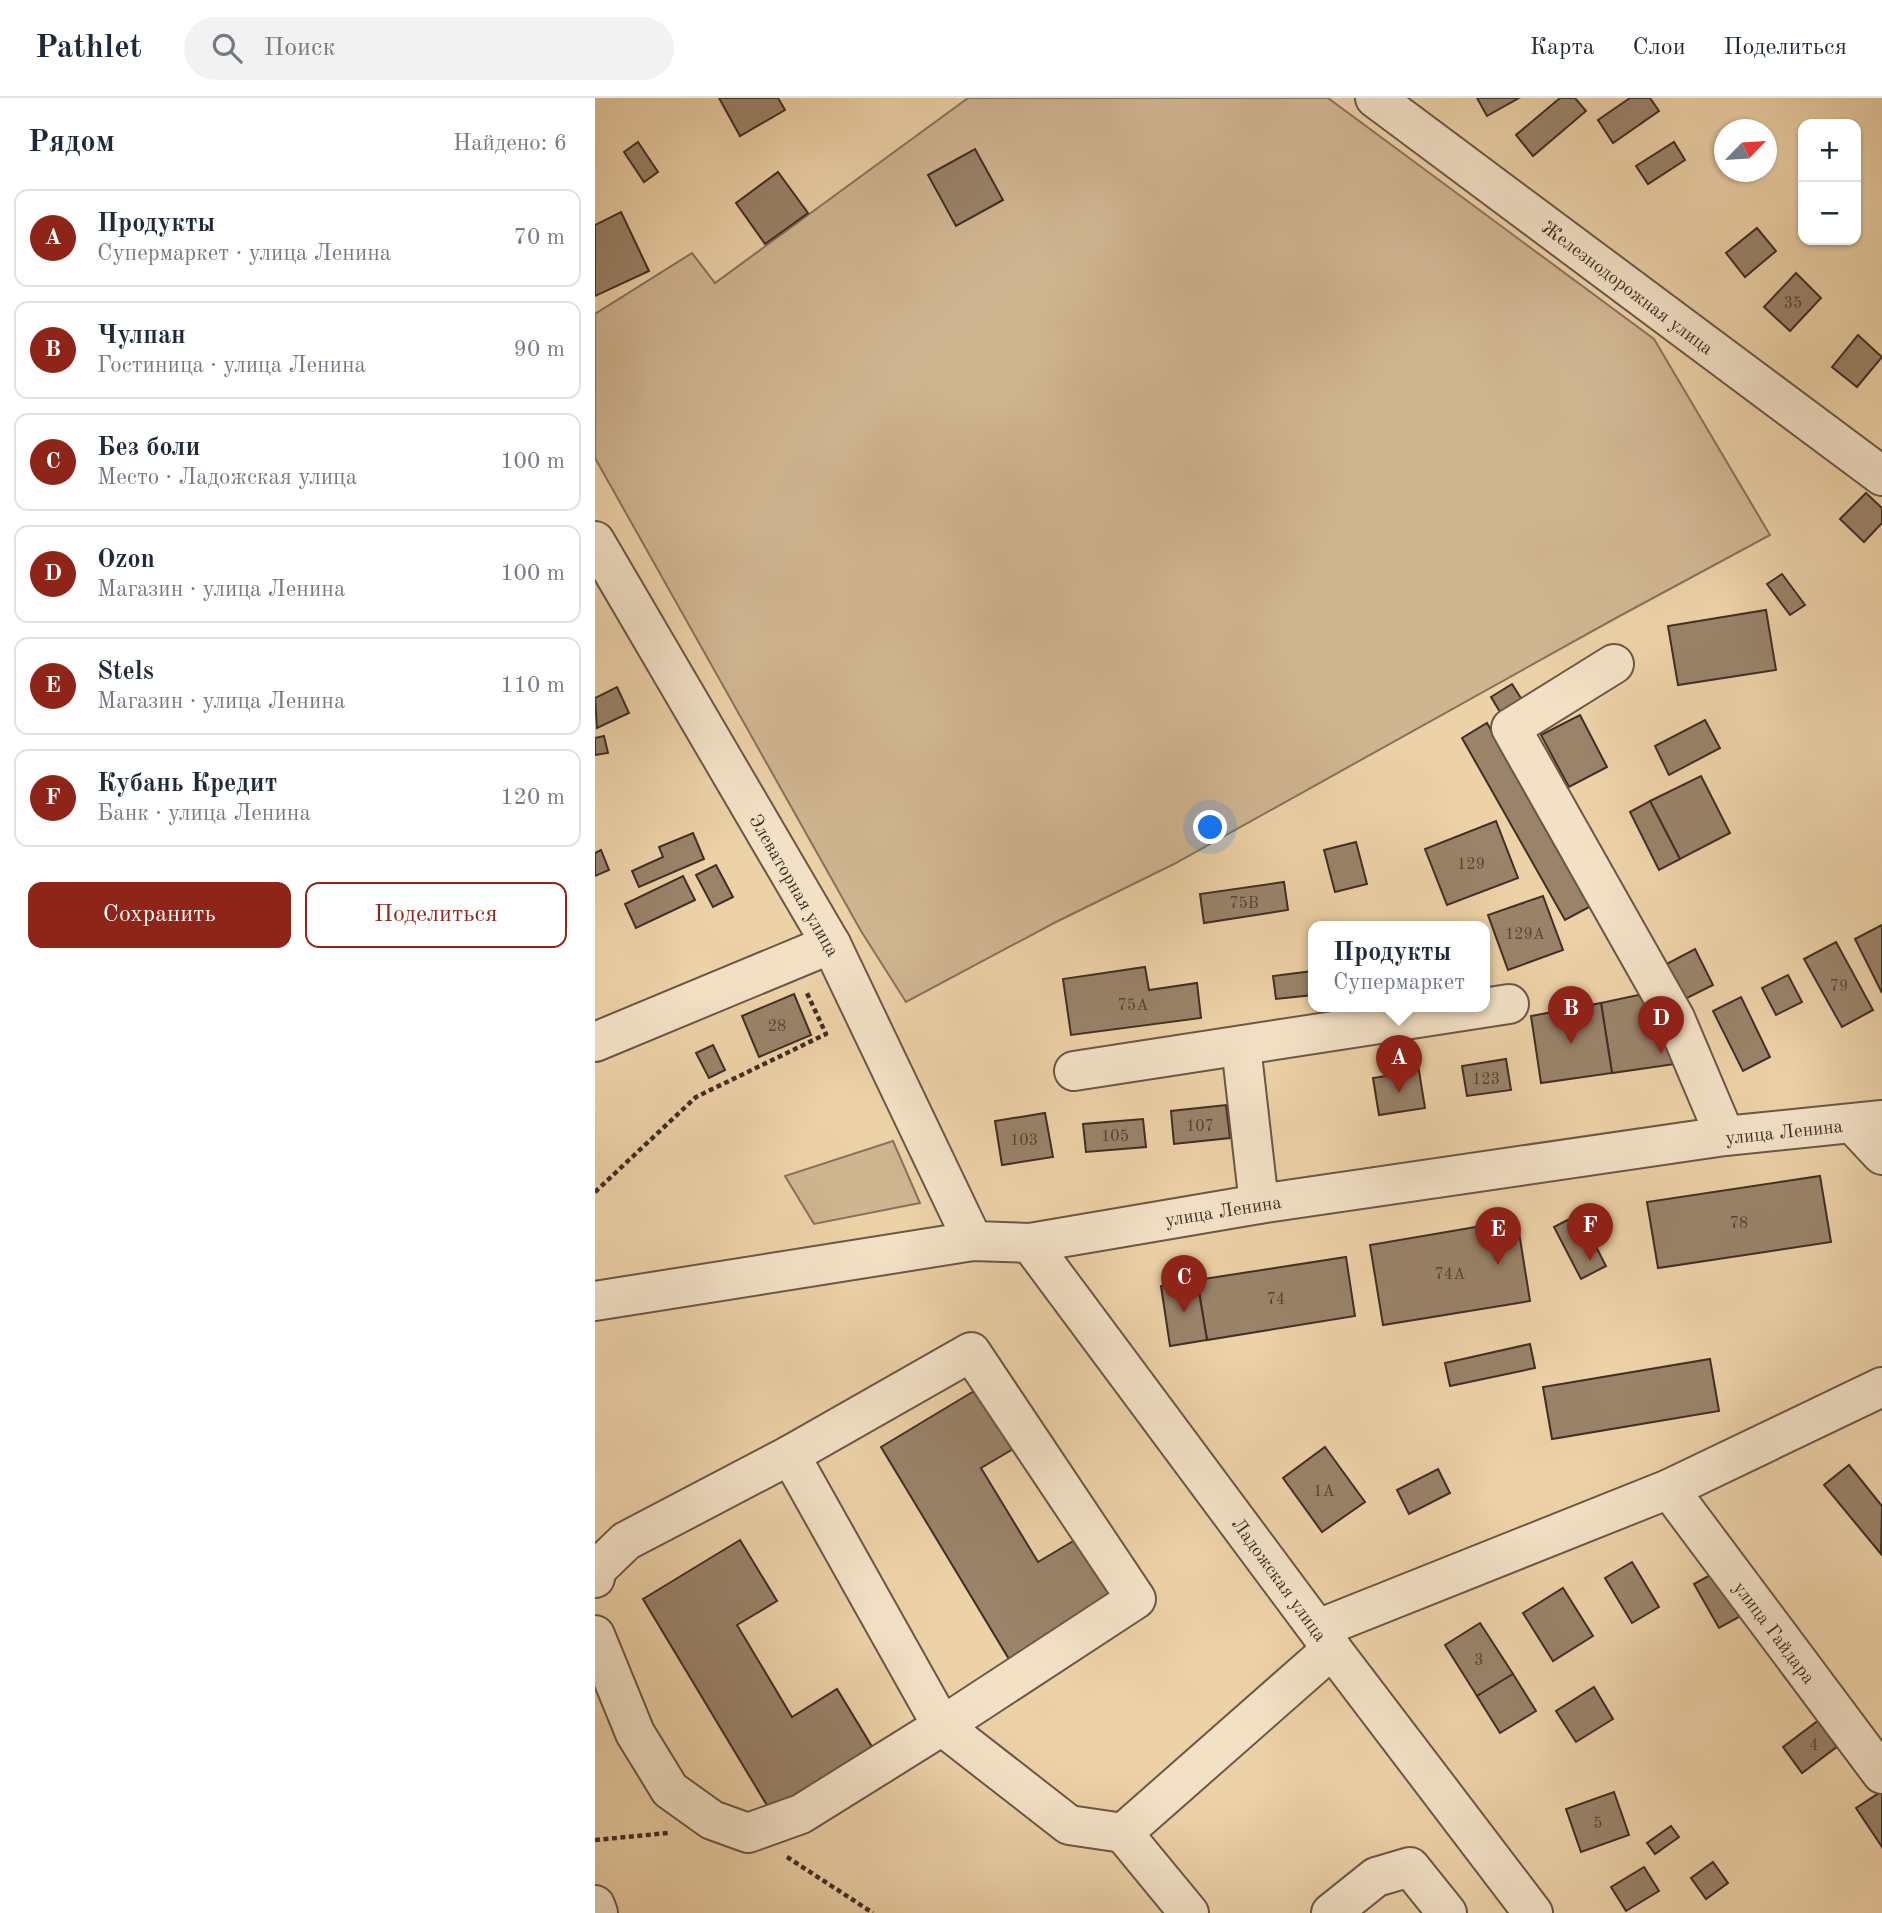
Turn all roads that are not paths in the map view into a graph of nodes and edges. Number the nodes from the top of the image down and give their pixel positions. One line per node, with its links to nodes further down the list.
1 (1375, 98): 2 (street, Железнодорожная улица)
2 (1882, 476)
3 (595, 541): 5 (street, Элеваторная улица)
4 (1614, 664): 13 (street)
5 (831, 944): 9 (street); 16 (street, Элеваторная улица)
6 (1509, 1004): 7 (street)
7 (1490, 1007)
8 (1458, 1012): 10 (street)
9 (595, 1042)
10 (1241, 1046): 11 (street); 15 (street)
11 (1074, 1071)
12 (1867, 1122): 13 (street, улица Ленина); 14 (street)
13 (1725, 1136): 15 (street, улица Ленина)
14 (1882, 1155)
15 (1259, 1204): 17 (street, улица Ленина)
16 (973, 1241): 17 (street, улица Ленина); 18 (street, улица Ленина)
17 (1030, 1242): 24 (street, Ладожская улица)
18 (595, 1301)
19 (1882, 1387): 21 (street)
20 (790, 1455): 22 (street); 25 (street); 25 (street)
21 (1669, 1489): 24 (street); 26 (street, улица Гайдара)
22 (595, 1578)
23 (595, 1635): 25 (street)
24 (1325, 1639): 27 (street); 33 (street, Ладожская улица)
25 (942, 1726): 27 (street)
26 (1882, 1774)
27 (1123, 1832): 30 (street)
28 (595, 1905): 29 (street)
29 (598, 1913)
30 (1189, 1913)
31 (1331, 1913): 32 (street)
32 (1447, 1913)
33 (1533, 1913)

